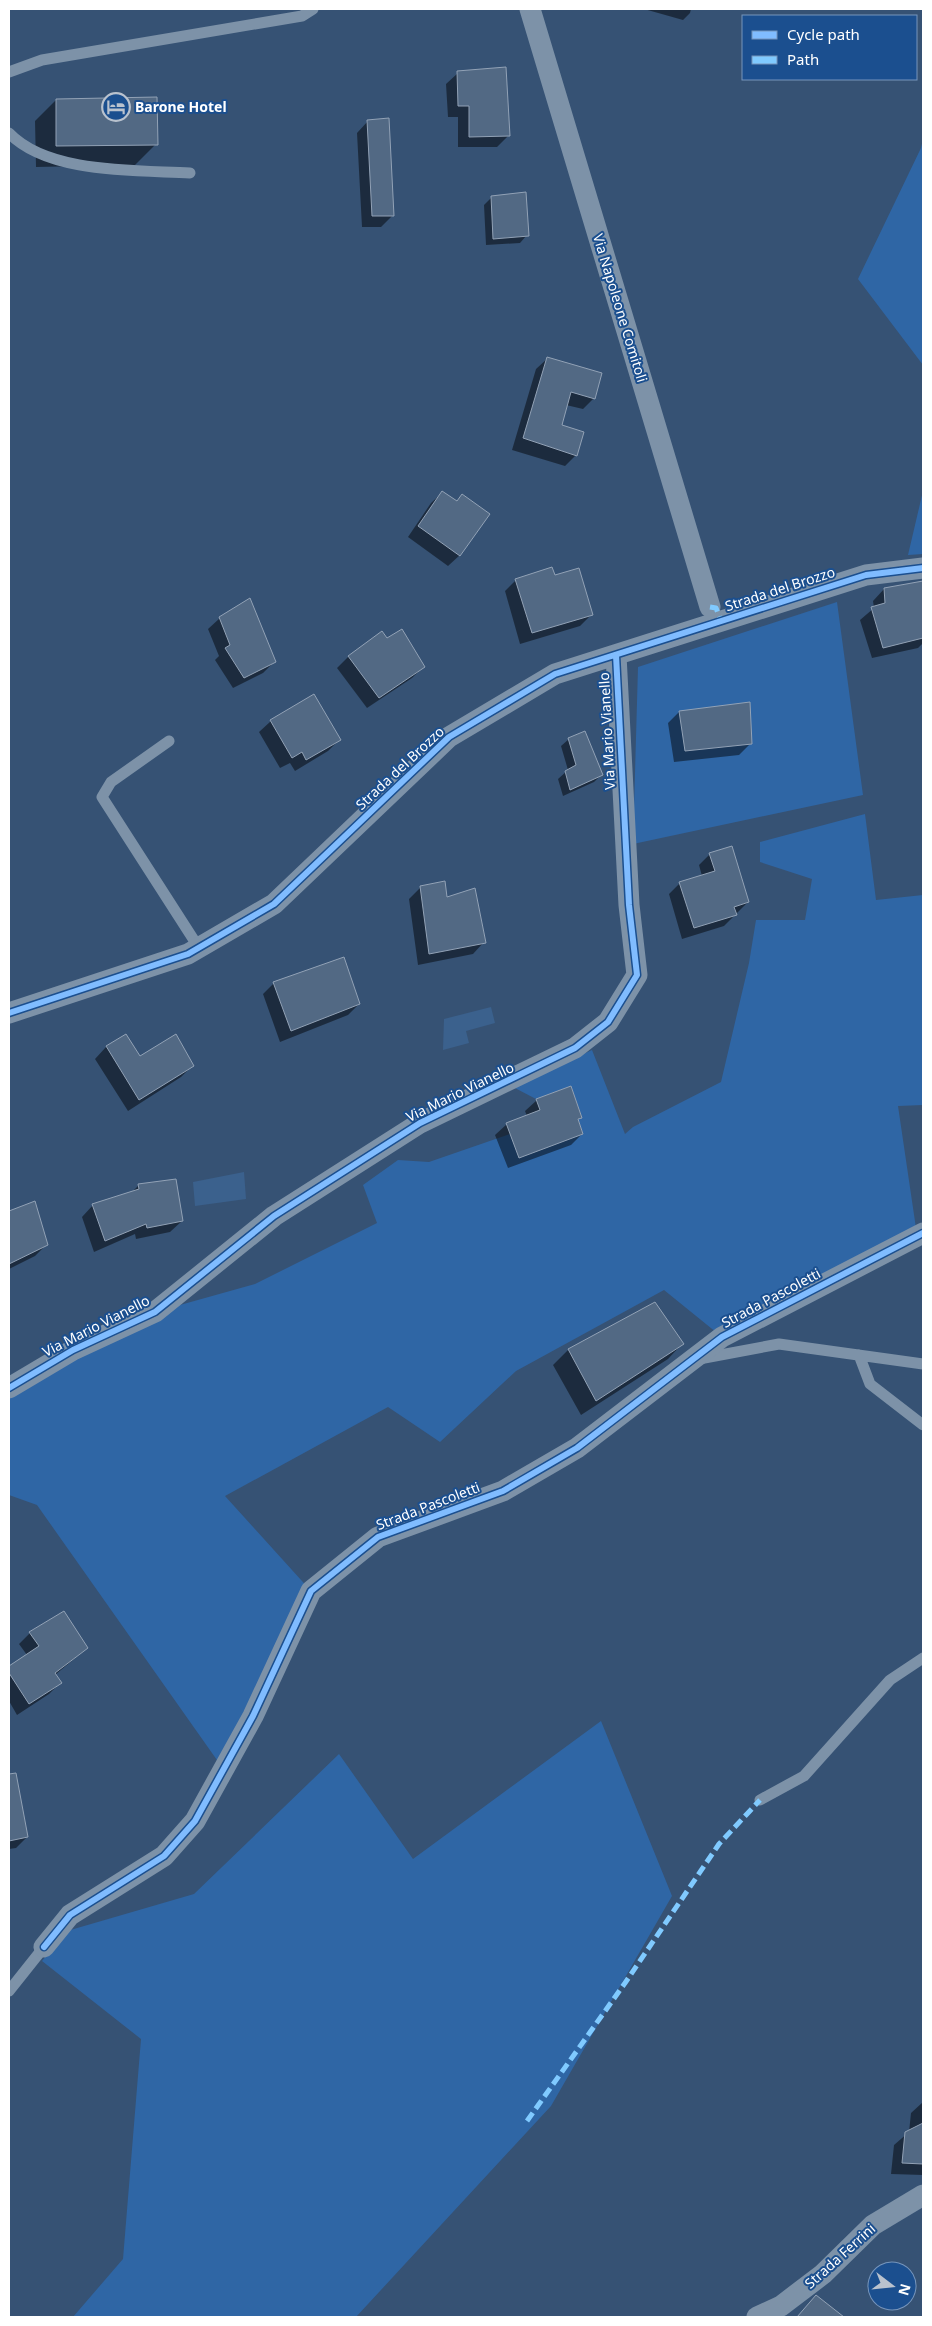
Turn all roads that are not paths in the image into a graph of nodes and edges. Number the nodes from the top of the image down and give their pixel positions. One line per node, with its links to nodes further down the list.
1 (313, 9): 3 (lane)
2 (530, 9): 7 (street, Via Napoleone Comitoli)
3 (9, 72)
4 (9, 132): 5 (lane)
5 (190, 173)
6 (923, 568): 8 (street, Strada del Brozzo)
7 (710, 606)
8 (616, 655): 10 (street, Strada del Brozzo); 16 (street, Via Mario Vianello)
9 (169, 741): 10 (lane)
10 (199, 948): 11 (street, Strada del Brozzo)
11 (9, 1013)
12 (923, 1233): 14 (street, Strada Pascoletti)
13 (859, 1355): 14 (lane); 15 (lane); 17 (lane)
14 (692, 1360): 20 (street, Strada Pascoletti)
15 (923, 1364)
16 (9, 1388)
17 (923, 1425)
18 (923, 1658): 19 (lane)
19 (760, 1800)
20 (44, 1948): 21 (lane)
21 (9, 1991)
22 (923, 2195): 23 (street, Strada Ferrini)
23 (758, 2317)

